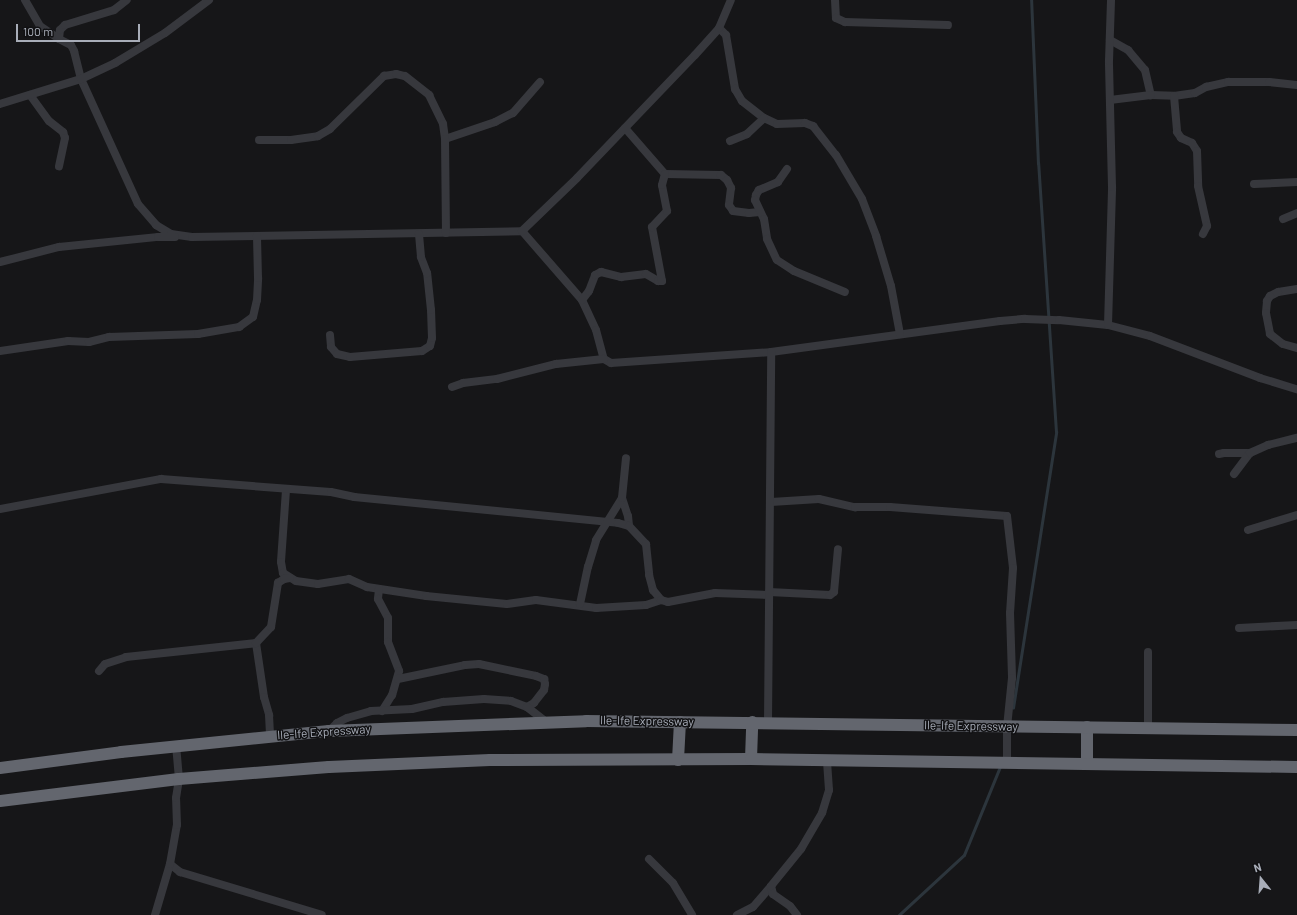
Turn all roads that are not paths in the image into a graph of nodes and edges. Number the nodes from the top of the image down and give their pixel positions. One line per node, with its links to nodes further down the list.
1 (25, 0): 9 (street)
2 (127, 0): 9 (street)
3 (209, 0): 11 (street)
4 (731, 0): 8 (street)
5 (835, 0): 7 (street)
6 (1111, 0): 10 (street)
7 (948, 25)
8 (720, 28): 19 (street); 20 (street)
9 (59, 39): 11 (street)
10 (1110, 40): 15 (street); 17 (street)
11 (81, 79): 14 (street); 37 (street)
12 (540, 82): 21 (street)
13 (1297, 85): 16 (street)
14 (30, 95): 18 (street); 24 (street)
15 (1151, 95): 16 (street); 17 (street)
16 (1174, 96): 35 (street)
17 (1110, 100): 42 (street)
18 (0, 104)
19 (764, 118): 23 (street); 43 (street)
20 (625, 128): 26 (street); 32 (street)
21 (446, 139): 22 (street); 33 (street)
22 (259, 140)
23 (730, 141)
24 (59, 166)
25 (787, 169): 29 (street)
26 (665, 174): 29 (street); 41 (street)
27 (1297, 182): 28 (street)
28 (1254, 184)
29 (760, 212): 40 (street)
30 (1297, 213): 31 (street)
31 (1283, 219)
32 (522, 231): 33 (street); 41 (street)
33 (446, 233): 34 (street)
34 (419, 234): 36 (street); 44 (street)
35 (1203, 234)
36 (257, 236): 37 (street); 46 (street)
37 (192, 237): 38 (street)
38 (0, 262)
39 (1297, 288): 45 (street)
40 (845, 292)
41 (582, 300): 48 (street)
42 (1108, 325): 43 (street); 50 (street)
43 (900, 334): 47 (street)
44 (330, 335)
45 (1297, 348)
46 (0, 351)
47 (771, 352): 48 (street); 58 (street)
48 (604, 359): 49 (street)
49 (452, 387)
50 (1297, 389)
51 (1297, 438): 52 (street)
52 (1250, 453): 53 (street); 55 (street)
53 (1219, 454)
54 (626, 458): 57 (street)
55 (1234, 474)
56 (286, 490): 59 (street); 61 (street); 65 (street)
57 (622, 498): 61 (street); 62 (street)
58 (771, 502): 67 (street); 84 (street)
59 (0, 509)
60 (1297, 515): 63 (street)
61 (607, 523): 62 (street); 69 (street)
62 (628, 526): 68 (street)
63 (1248, 530)
64 (838, 549): 67 (street)
65 (290, 578): 66 (street); 72 (street)
66 (379, 589): 69 (street); 75 (street)
67 (769, 594): 68 (street); 83 (street)
68 (661, 600): 69 (street)
69 (580, 604)
70 (1297, 625): 71 (street)
71 (1239, 628)
72 (256, 643): 74 (street); 89 (street)
73 (1148, 652): 86 (street)
74 (100, 671)
75 (398, 679): 76 (street); 77 (street)
76 (392, 695): 78 (street); 79 (street)
77 (527, 707): 78 (street); 80 (street)
78 (398, 709): 79 (street)
79 (382, 711): 88 (street)
80 (546, 722): 81 (highway, Ile-Ife Expressway); 88 (highway, Ile-Ife Expressway)
81 (680, 722): 82 (highway, Ile-Ife Expressway); 92 (highway)
82 (752, 722): 83 (highway, Ile-Ife Expressway); 91 (highway)
83 (768, 722): 84 (highway, Ile-Ife Expressway)
84 (1007, 727): 85 (highway, Ile-Ife Expressway); 94 (street)
85 (1087, 727): 86 (highway, Ile-Ife Expressway); 95 (highway)
86 (1148, 727): 87 (highway, Ile-Ife Expressway)
87 (1297, 730)
88 (329, 731): 89 (highway, Ile-Ife Expressway)
89 (270, 736): 90 (highway, Ile-Ife Expressway)
90 (176, 746): 97 (highway, Ile-Ife Expressway); 98 (street)
91 (751, 759): 92 (highway); 93 (highway)
92 (678, 760): 98 (highway)
93 (827, 760): 94 (highway); 102 (street)
94 (1007, 763): 95 (highway)
95 (1087, 764): 96 (highway)
96 (1297, 767)
97 (0, 768)
98 (178, 779): 99 (highway); 101 (street)
99 (0, 800)
100 (649, 859): 105 (street)
101 (170, 864): 103 (street); 104 (street)
102 (771, 886): 106 (street); 107 (street)
103 (156, 915)
104 (322, 915)
105 (692, 915)
106 (737, 915)
107 (797, 915)

